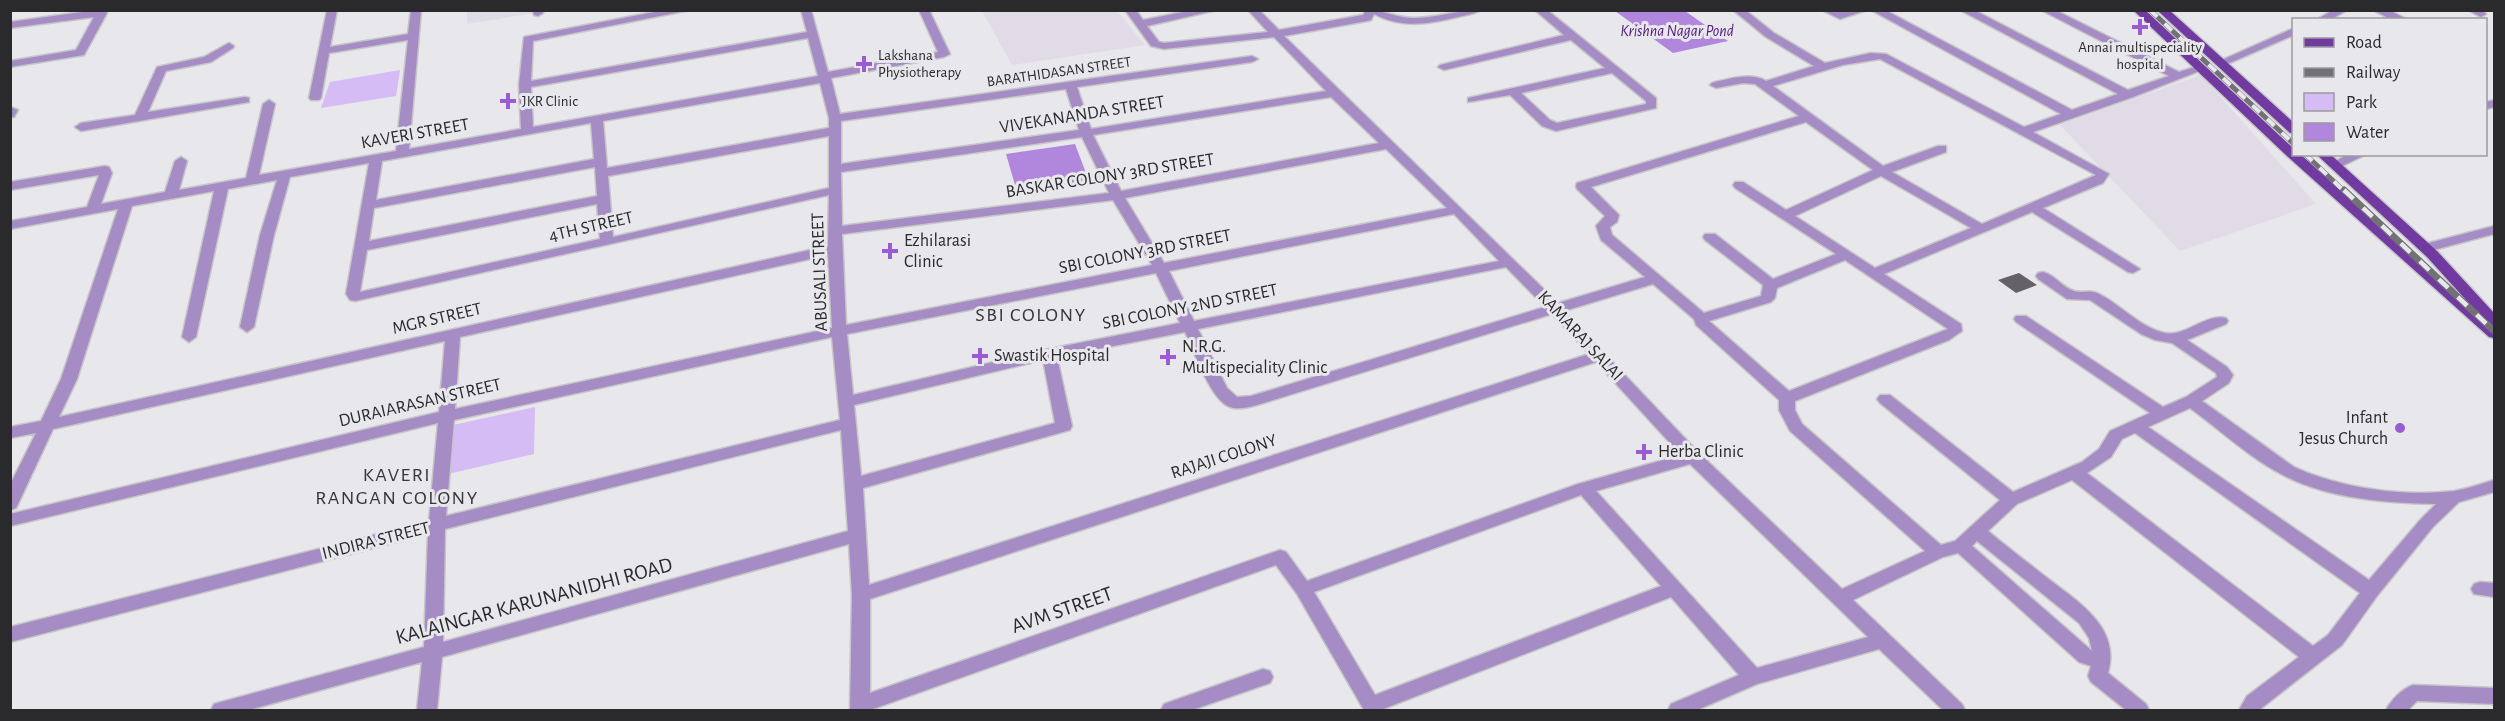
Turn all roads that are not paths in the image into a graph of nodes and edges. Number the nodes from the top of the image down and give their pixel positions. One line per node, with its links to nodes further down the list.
1 (332, 10): 33 (street)
2 (416, 10): 30 (street)
3 (685, 10): 43 (street)
4 (806, 10): 28 (street, ABUSALI STREET)
5 (924, 10): 42 (street, KAVERI STREET)
6 (1130, 10): 26 (street)
7 (1212, 10): 26 (street)
8 (1253, 10): 29 (street, KAMARAJ SALAI)
9 (1373, 10): 10 (street); 29 (street)
10 (1476, 10)
11 (1540, 10): 31 (street)
12 (1738, 10): 38 (street)
13 (1827, 10): 14 (street)
14 (1862, 10)
15 (1876, 10): 54 (street)
16 (1965, 10): 49 (street)
17 (2046, 10): 41 (street)
18 (2138, 10): 39 (main road)
19 (2162, 10): 35 (main road)
20 (2342, 10): 23 (street)
21 (2378, 10): 24 (street)
22 (64, 13): 25 (street)
23 (2325, 18)
24 (2398, 18)
25 (10, 24): 36 (street)
26 (1141, 24): 29 (street)
27 (2292, 33): 35 (street)
28 (814, 34): 42 (street, ABUSALI STREET); 43 (street)
29 (1276, 34): 48 (street, KAMARAJ SALAI)
30 (414, 36): 33 (street); 66 (street)
31 (1574, 36): 37 (street); 40 (street)
32 (229, 46): 55 (street)
33 (324, 51): 50 (street)
34 (1252, 59): 46 (street, BARATHIDASAN STREET)
35 (2221, 63): 60 (main road)
36 (10, 64)
37 (1444, 67)
38 (1824, 67): 45 (street); 61 (street)
39 (2201, 68): 41 (street); 67 (main road)
40 (1615, 69): 47 (street); 47 (street)
41 (2179, 76): 49 (street)
42 (826, 77): 57 (street, KAVERI STREET); 58 (street, ABUSALI STREET)
43 (525, 85): 62 (street)
44 (1716, 85): 45 (street)
45 (1765, 85): 56 (street)
46 (1071, 87): 58 (street, BARATHIDASAN STREET); 63 (street)
47 (1512, 91): 52 (street)
48 (1334, 93): 63 (street, VIVEKANANDA STREET); 64 (street, KAMARAJ SALAI)
49 (2129, 95): 54 (street)
50 (315, 98)
51 (245, 100): 55 (street)
52 (1472, 100)
53 (269, 104): 78 (street)
54 (2072, 115): 61 (street)
55 (140, 117): 59 (street)
56 (1806, 118): 76 (street); 107 (street)
57 (597, 119): 62 (street, KAVERI STREET); 74 (street)
58 (835, 125): 74 (street, BARATHIDASAN STREET); 75 (street, ABUSALI STREET)
59 (81, 127)
60 (2292, 128)
61 (2025, 131): 88 (street)
62 (527, 133): 66 (street, KAVERI STREET)
63 (1086, 133): 75 (street, VIVEKANANDA STREET); 84 (street)
64 (1388, 145): 84 (street, BASKAR COLONY 3RD STREET); 90 (street, KAMARAJ SALAI)
65 (1942, 149): 76 (street)
66 (402, 154): 71 (street, KAVERI STREET)
67 (2292, 154)
68 (2294, 156): 117 (main road)
69 (2324, 156): 73 (main road)
70 (2356, 156): 73 (street)
71 (376, 159): 77 (street, KAVERI STREET); 87 (street)
72 (181, 161): 83 (street)
73 (2334, 165): 99 (main road)
74 (600, 167): 85 (street); 87 (street, BARATHIDASAN STREET)
75 (836, 169): 82 (street, ABUSALI STREET)
76 (1882, 171): 91 (street); 93 (street)
77 (285, 173): 78 (street, KAVERI STREET); 114 (street)
78 (252, 180): 79 (street, KAVERI STREET)
79 (222, 185): 83 (street, KAVERI STREET); 118 (street)
80 (1739, 185): 91 (street)
81 (10, 186): 89 (street)
82 (835, 190): 94 (street, ABUSALI STREET); 97 (street, 4TH STREET)
83 (171, 195): 86 (street, KAVERI STREET)
84 (1117, 196): 94 (street, BASKAR COLONY 3RD STREET); 103 (street)
85 (603, 199): 97 (street); 98 (street)
86 (126, 204): 89 (street, KAVERI STREET); 130 (street)
87 (367, 205): 98 (street)
88 (2034, 208): 93 (street); 104 (street)
89 (92, 210): 92 (street, KAVERI STREET)
90 (1457, 210): 102 (street, KAMARAJ SALAI); 103 (street, SBI COLONY 3RD STREET)
91 (1785, 216): 101 (street)
92 (10, 225)
93 (1980, 228): 105 (street)
94 (836, 231): 100 (street, ABUSALI STREET)
95 (2494, 231): 99 (street)
96 (1710, 237): 108 (street)
97 (607, 242): 98 (street, 4TH STREET)
98 (360, 247)
99 (2426, 248): 113 (main road)
100 (835, 249): 116 (street, ABUSALI STREET); 119 (street, MGR STREET)
101 (1846, 255): 105 (street); 108 (street)
102 (1508, 263): 109 (street, KAMARAJ SALAI); 115 (street, SBI COLONY 2ND STREET)
103 (1160, 267): 115 (street); 116 (street, SBI COLONY 3RD STREET)
104 (2133, 269)
105 (1874, 273): 123 (street)
106 (2043, 276): 120 (street)
107 (1656, 278): 109 (street); 110 (street)
108 (1772, 285): 110 (street)
109 (1556, 309): 115 (street); 122 (street, KAMARAJ SALAI)
110 (1702, 318): 123 (street)
111 (2021, 319): 127 (street)
112 (2221, 321): 120 (street)
113 (2494, 321)
114 (247, 327)
115 (1189, 328): 121 (street, SBI COLONY 2ND STREET)
116 (839, 331): 126 (street, ABUSALI STREET); 128 (street, DURAIARASAN STREET)
117 (2494, 334)
118 (189, 336)
119 (453, 336): 128 (street); 130 (street, MGR STREET)
120 (2176, 339): 125 (street)
121 (1049, 354): 126 (street, SBI COLONY 2ND STREET); 135 (street)
122 (1599, 356): 133 (street, KAMARAJ SALAI); 150 (street, RAJAJI COLONY)
123 (1787, 398): 146 (street)
124 (1885, 399): 139 (street)
125 (2191, 401): 127 (street); 138 (street)
126 (845, 402): 129 (street, ABUSALI STREET)
127 (2163, 415): 131 (street)
128 (446, 416): 141 (street, DURAIARASAN STREET); 142 (street)
129 (848, 423): 135 (street, ABUSALI STREET); 142 (street, INDIRA STREET)
130 (47, 426): 132 (street, MGR STREET); 140 (street)
131 (2138, 427): 134 (street); 149 (street)
132 (10, 433)
133 (1693, 457): 137 (street); 151 (street, KAMARAJ SALAI)
134 (2075, 473): 139 (street); 155 (street)
135 (854, 484): 144 (street, ABUSALI STREET)
136 (2494, 486): 138 (street)
137 (1584, 488): 147 (street); 148 (street)
138 (2454, 497): 149 (street)
139 (2011, 500): 143 (street)
140 (10, 504)
141 (10, 520)
142 (437, 525): 152 (street, INDIRA STREET); 154 (street)
143 (1977, 532): 145 (street); 156 (street)
144 (858, 535): 150 (street, ABUSALI STREET); 154 (street, KALAINGAR KARUNANIDHI ROAD)
145 (1961, 546): 146 (street); 156 (street)
146 (1938, 552): 151 (street)
147 (1303, 589): 161 (street, AVM STREET); 162 (street)
148 (1674, 589): 158 (street); 162 (street)
149 (2370, 591): 155 (street)
150 (861, 595): 161 (street, ABUSALI STREET)
151 (1840, 598): 153 (street, KAMARAJ SALAI)
152 (10, 635)
153 (1884, 640): 158 (street); 167 (street, KAMARAJ SALAI)
154 (433, 652): 163 (street, KALAINGAR KARUNANIDHI ROAD); 164 (street)
155 (2312, 656): 169 (street)
156 (2103, 662): 168 (street)
157 (1263, 677): 165 (street)
158 (1753, 677): 166 (street)
159 (2494, 696): 160 (street)
160 (2400, 707)
161 (860, 708)
162 (1372, 708)
163 (221, 711)
164 (427, 711)
165 (1171, 711)
166 (1678, 711)
167 (1955, 711)
168 (2139, 711)
169 (2249, 711)

